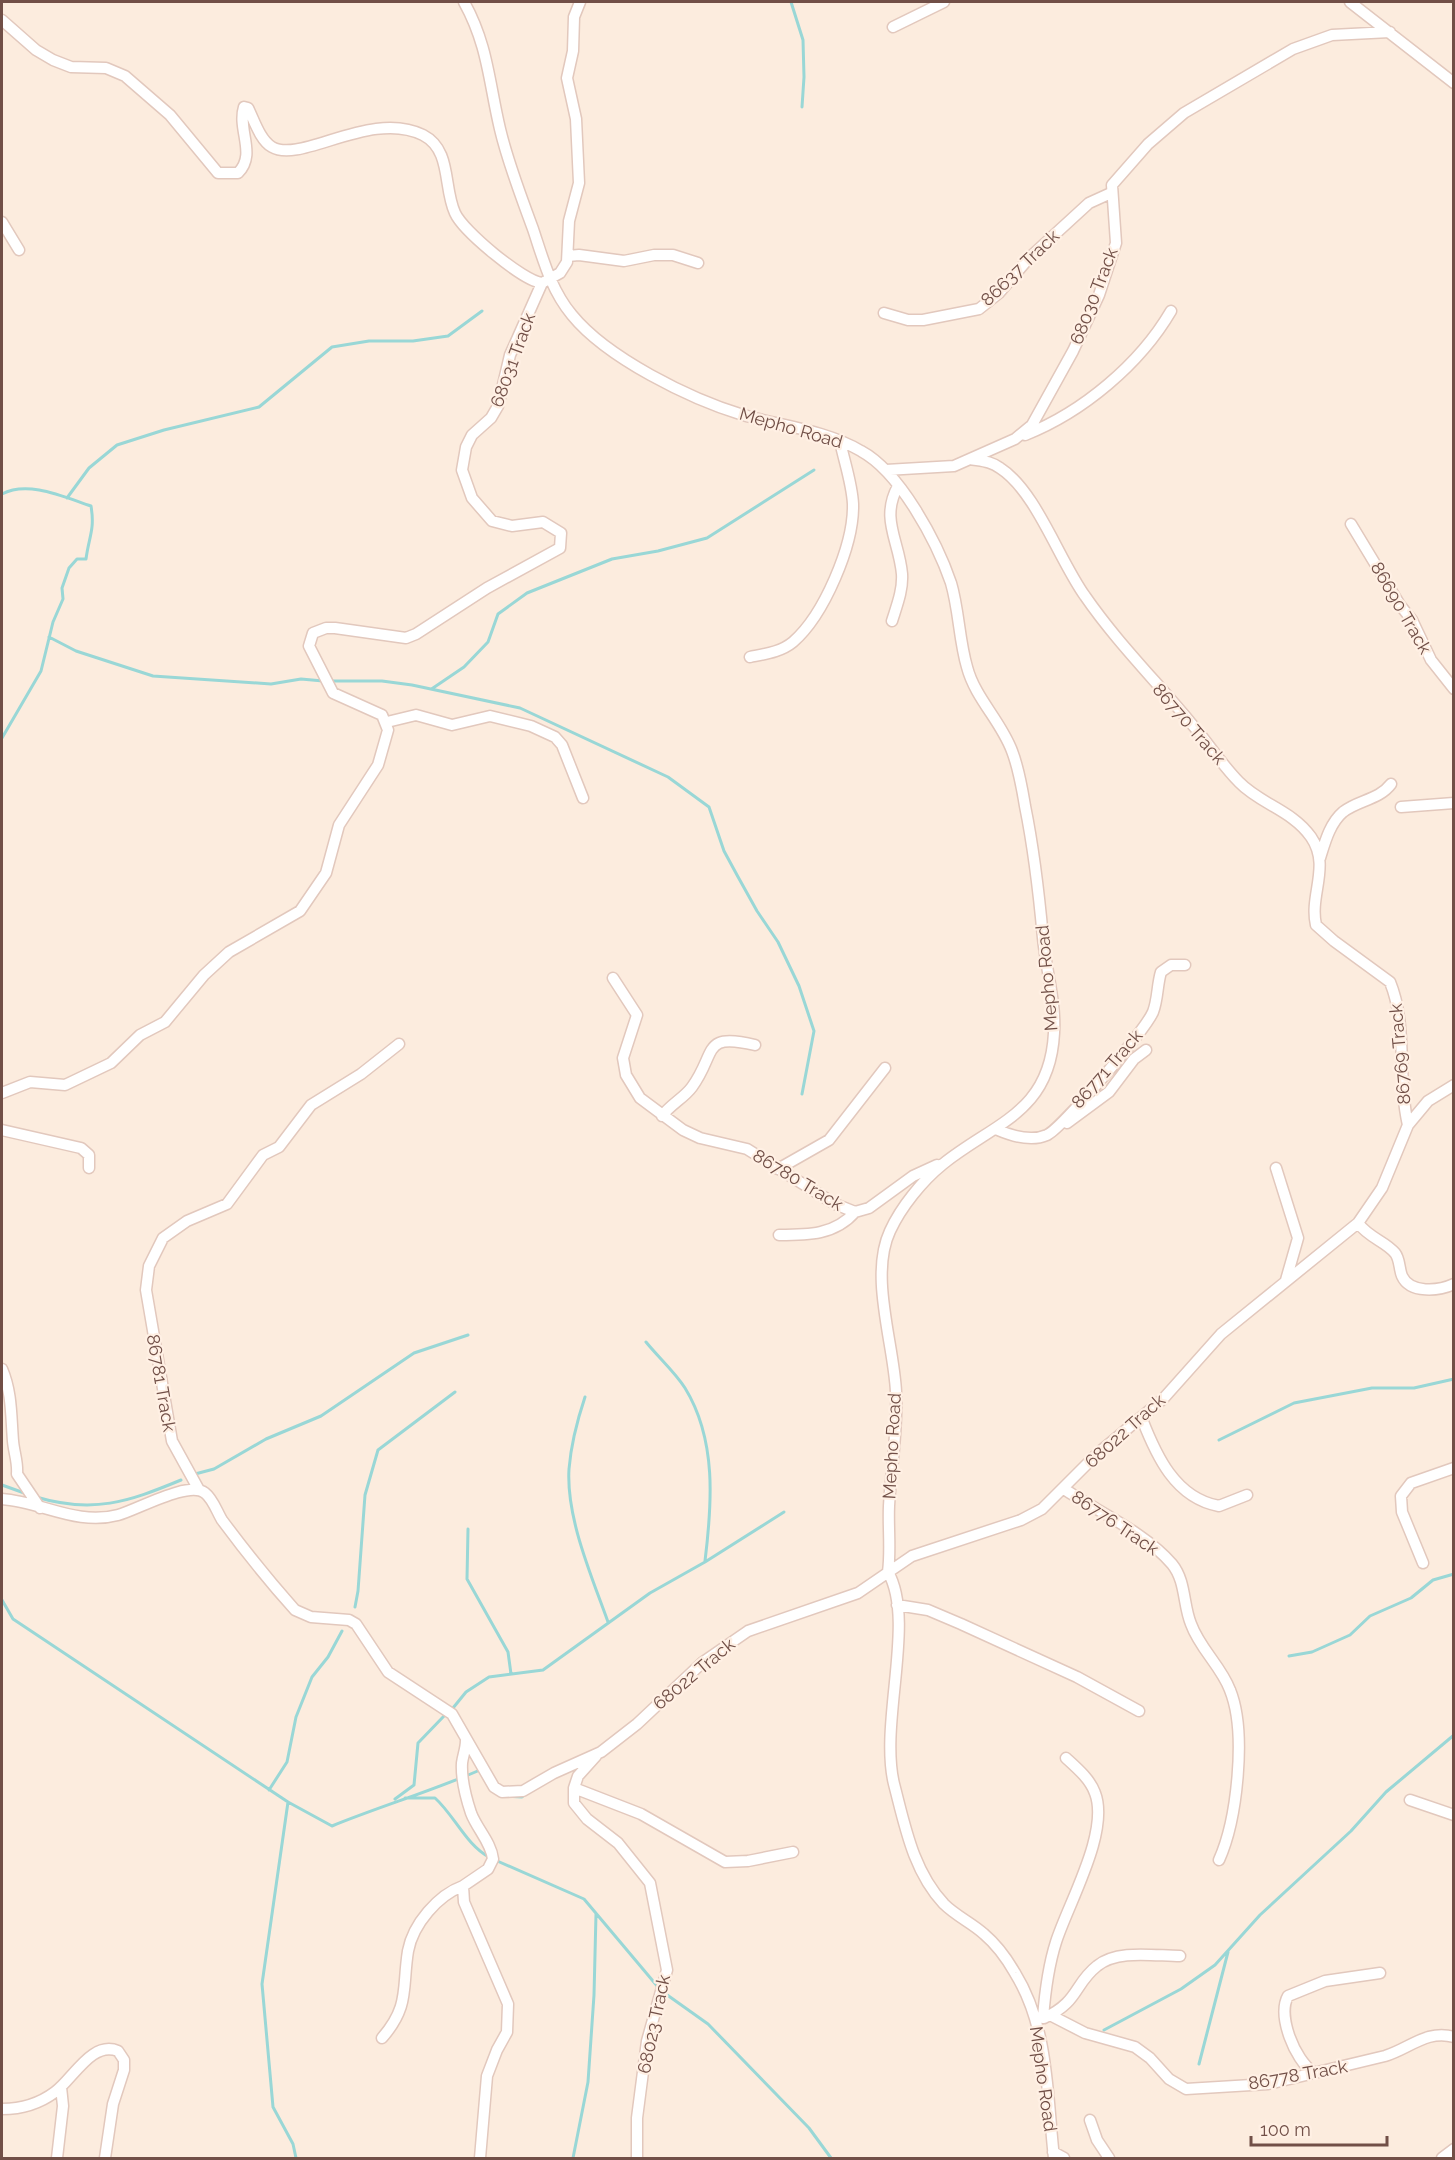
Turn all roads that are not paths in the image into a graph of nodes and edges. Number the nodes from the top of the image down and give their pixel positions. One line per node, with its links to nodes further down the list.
1 (464, 2): 14 (street, Mepho Road)
2 (580, 2): 12 (street)
3 (944, 2): 6 (street)
4 (1350, 2): 7 (street)
5 (2, 20): 14 (street)
6 (893, 27)
7 (1390, 32): 8 (street); 9 (street)
8 (1454, 83)
9 (1111, 193): 16 (street, 86637 Track); 17 (street, 68030 Track)
10 (2, 222): 11 (street)
11 (19, 250)
12 (568, 256): 13 (street); 14 (street, 68031 Track)
13 (698, 263)
14 (546, 281): 18 (street, Mepho Road); 26 (street, 68031 Track)
15 (1171, 311): 17 (street)
16 (884, 313)
17 (1014, 439): 19 (street, 68030 Track)
18 (840, 441): 20 (street, Mepho Road); 24 (street)
19 (970, 459): 20 (street, 68030 Track); 31 (street, 86770 Track)
20 (886, 470): 21 (street, Mepho Road)
21 (898, 486): 23 (street); 44 (street, Mepho Road)
22 (1351, 524): 25 (street, 86690 Track)
23 (892, 621)
24 (750, 657)
25 (1454, 689)
26 (387, 723): 28 (street); 40 (street)
27 (1391, 784): 31 (street)
28 (583, 798)
29 (1454, 803): 30 (street)
30 (1401, 807)
31 (1320, 858): 34 (street, 86770 Track)
32 (1185, 965): 45 (street, 86771 Track)
33 (614, 978): 41 (street, 86780 Track)
34 (1390, 982): 42 (street, 86769 Track)
35 (399, 1044): 59 (street, 86781 Track)
36 (754, 1045): 41 (street)
37 (1146, 1050): 45 (street)
38 (885, 1068): 49 (street)
39 (1454, 1084): 42 (street, 68022 Track)
40 (2, 1093)
41 (662, 1116): 49 (street, 86780 Track)
42 (1408, 1125): 51 (street, 68022 Track)
43 (2, 1130): 47 (street)
44 (998, 1130): 45 (street); 46 (street, Mepho Road)
45 (1054, 1131)
46 (945, 1162): 50 (street, 86780 Track); 64 (street, Mepho Road)
47 (89, 1168)
48 (1276, 1168): 53 (street)
49 (778, 1169): 50 (street, 86780 Track)
50 (855, 1212): 52 (street)
51 (1358, 1223): 53 (street, 68022 Track); 54 (street)
52 (779, 1235)
53 (1286, 1280): 56 (street, 68022 Track)
54 (1454, 1284)
55 (2, 1369): 62 (street)
56 (1142, 1419): 58 (street, 68022 Track); 60 (street)
57 (1454, 1468): 63 (street)
58 (1064, 1489): 64 (street, 68022 Track); 74 (street, 86776 Track)
59 (199, 1490): 62 (street); 67 (street, 68022 Track)
60 (1247, 1495)
61 (2, 1499): 62 (street)
62 (41, 1509)
63 (1423, 1563)
64 (888, 1572): 65 (street, Mepho Road); 68 (street, 68022 Track)
65 (897, 1605): 66 (street); 78 (street, Mepho Road)
66 (1139, 1711)
67 (466, 1738): 68 (street, 68022 Track); 75 (street)
68 (601, 1752): 70 (street)
69 (1066, 1758): 78 (street)
70 (574, 1788): 73 (street); 90 (street, 68023 Track)
71 (1410, 1800): 72 (street)
72 (1454, 1815)
73 (792, 1852)
74 (1219, 1860)
75 (463, 1886): 80 (street); 89 (street)
76 (1180, 1956): 78 (street)
77 (1380, 1973): 81 (street)
78 (1043, 2018): 81 (street, 86778 Track); 86 (street, Mepho Road)
79 (1454, 2037): 81 (street, 86778 Track)
80 (382, 2038)
81 (1313, 2072)
82 (61, 2087): 83 (street); 87 (street); 88 (street)
83 (2, 2109)
84 (1090, 2120): 92 (street)
85 (1454, 2149): 93 (street)
86 (1053, 2155): 91 (street)
87 (57, 2158)
88 (105, 2158)
89 (480, 2158)
90 (637, 2158)
91 (1064, 2158)
92 (1109, 2158)
93 (1442, 2158)

